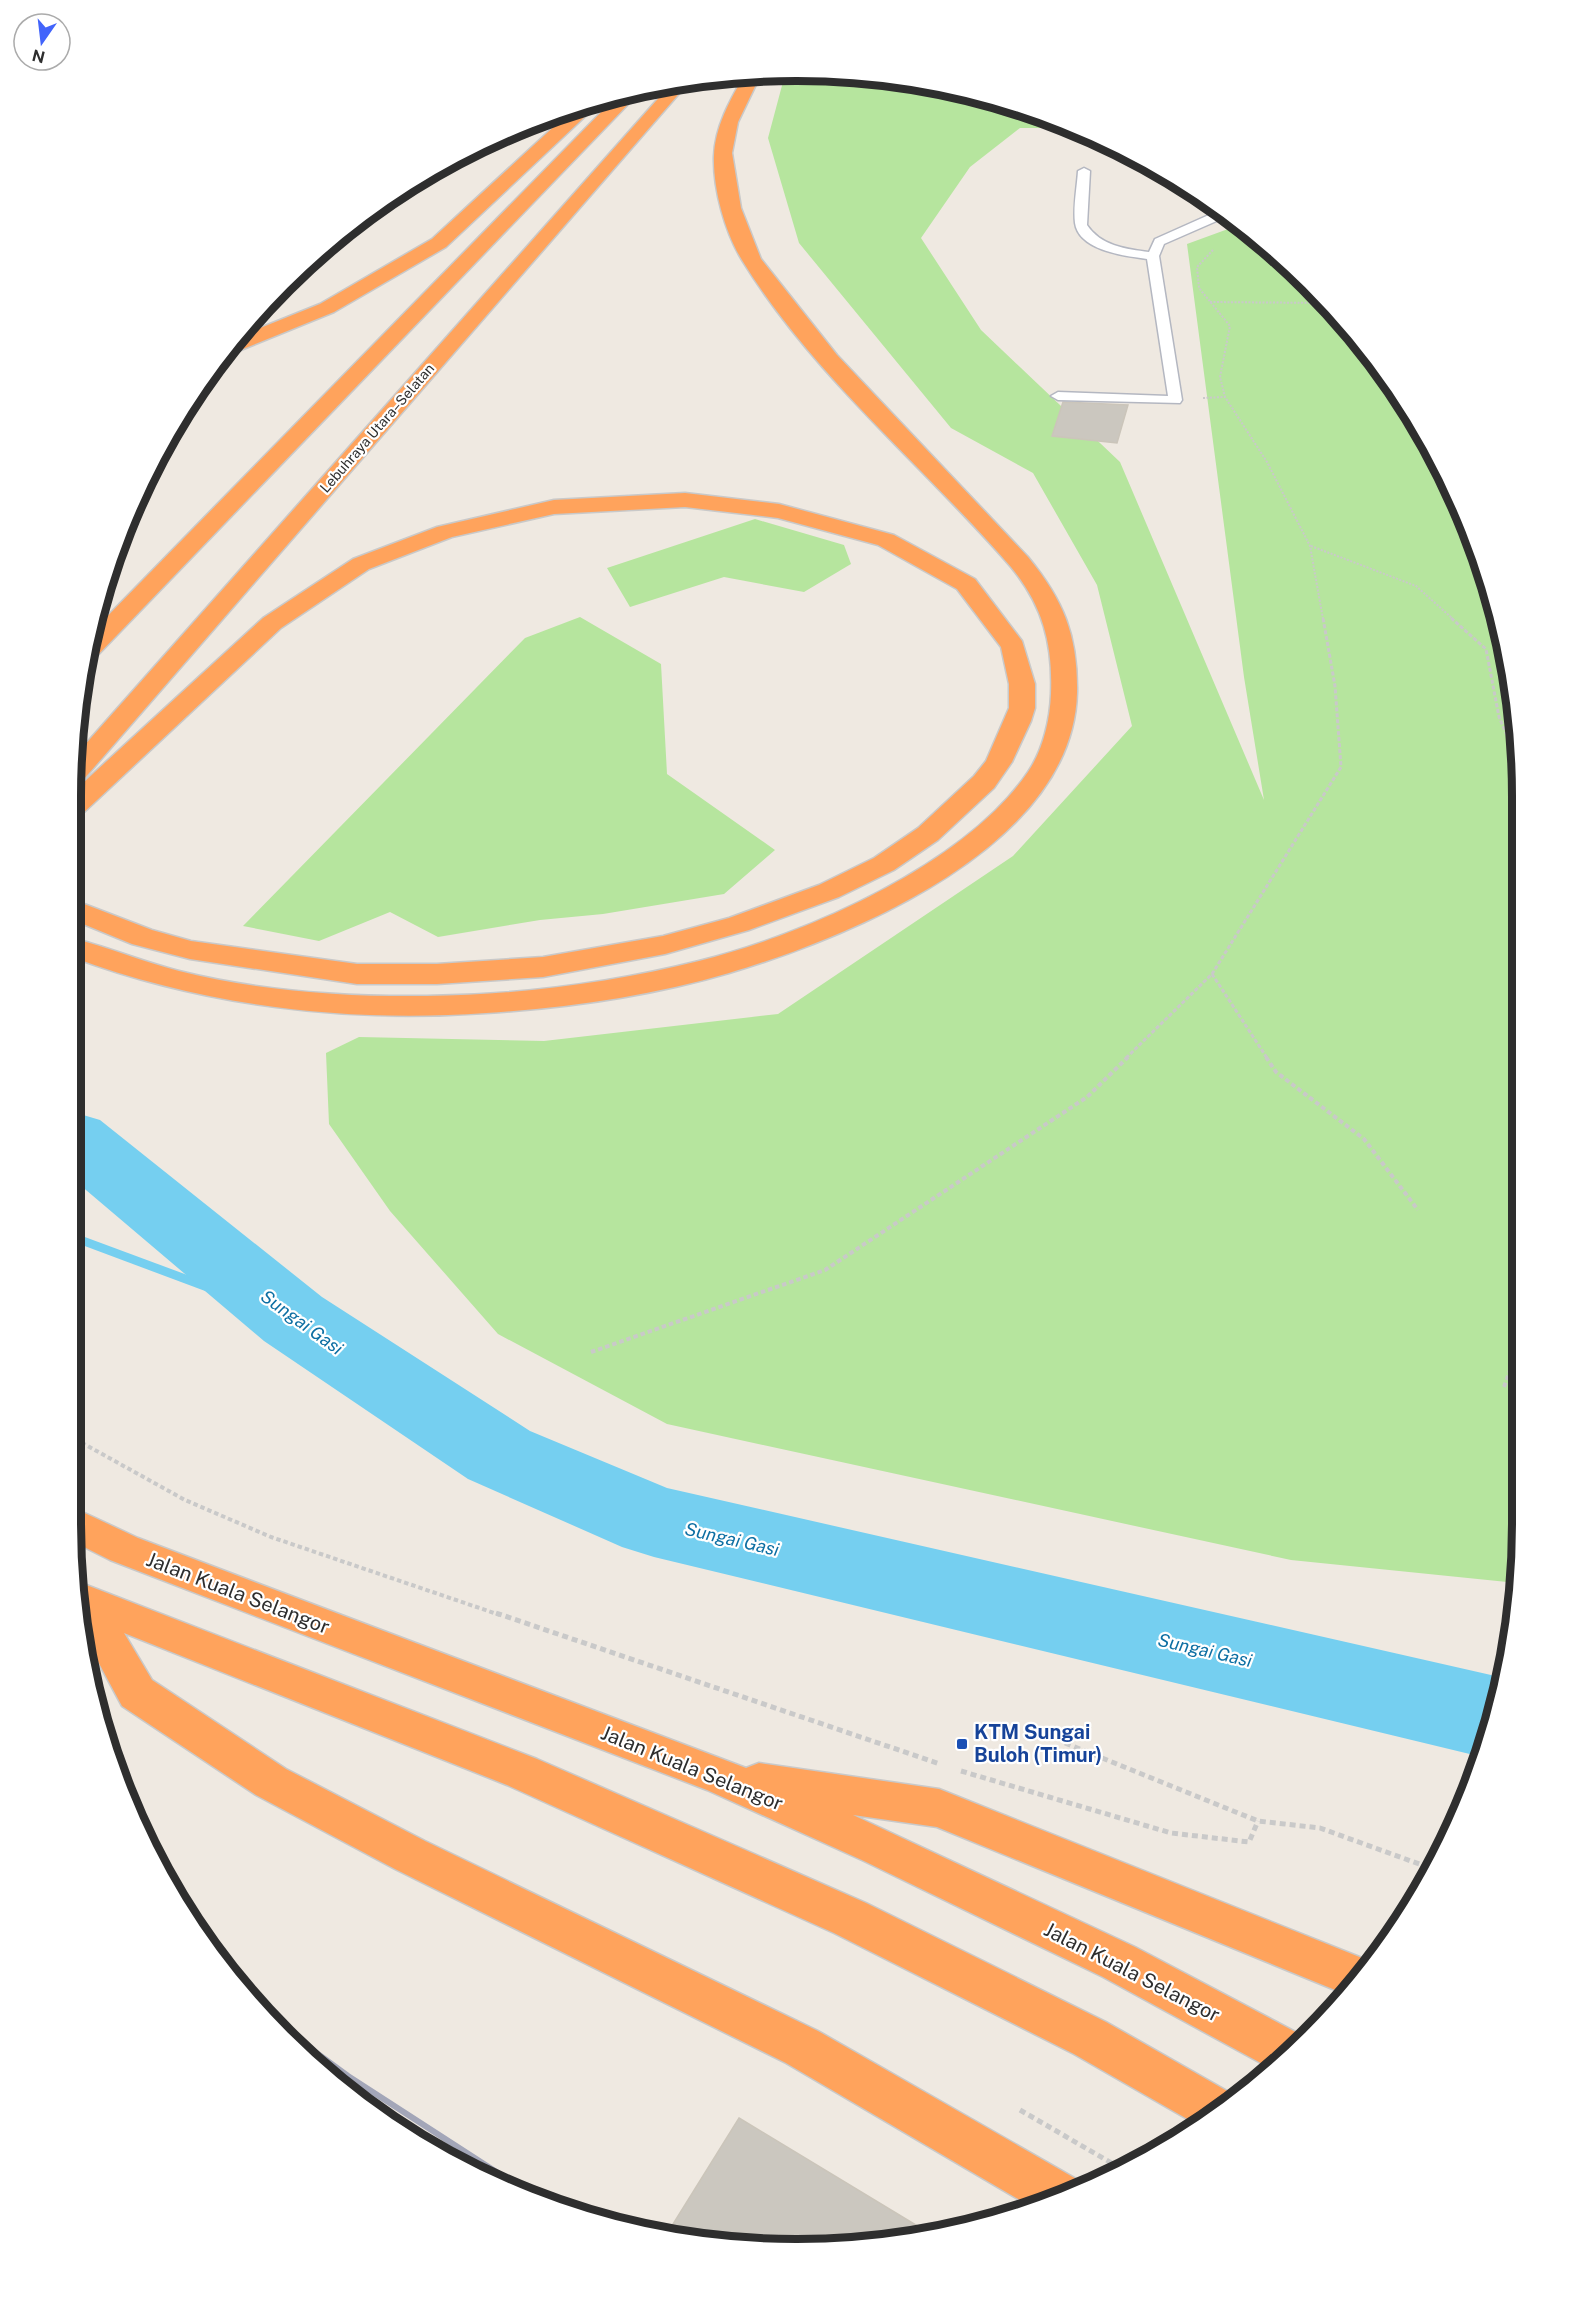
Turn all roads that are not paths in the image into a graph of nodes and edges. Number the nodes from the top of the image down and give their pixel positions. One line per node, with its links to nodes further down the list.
1 (748, 83): 13 (highway)
2 (673, 92): 11 (highway, Lebuhraya Utara–Selatan)
3 (619, 103): 10 (highway)
4 (575, 117): 8 (highway)
5 (1084, 171): 7 (lane)
6 (1215, 217): 7 (lane)
7 (1153, 256): 9 (lane)
8 (245, 341)
9 (1058, 396)
10 (99, 640)
11 (84, 780): 12 (highway)
12 (81, 912)
13 (81, 950)
14 (81, 1528): 17 (highway, Jalan Kuala Selangor)
15 (86, 1601): 20 (highway)
16 (86, 1608): 21 (highway)
17 (722, 1777): 18 (highway); 19 (highway, Jalan Kuala Selangor)
18 (1351, 1975)
19 (1281, 2049)
20 (1211, 2106)
21 (1052, 2192)

